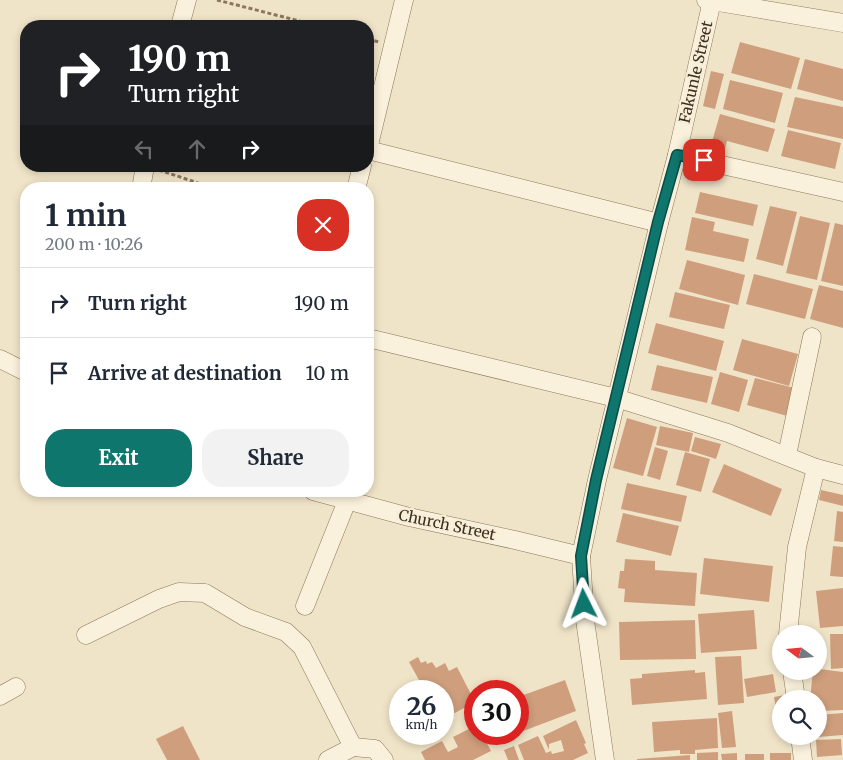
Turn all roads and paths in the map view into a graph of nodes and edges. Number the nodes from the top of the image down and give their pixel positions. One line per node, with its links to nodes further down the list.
1 (187, 0): 5 (street)
2 (217, 0): 6 (path)
3 (404, 0): 8 (street)
4 (709, 1): 7 (street); 10 (street, Fakunle Street)
5 (182, 20)
6 (295, 20)
7 (843, 23)
8 (374, 125)
9 (374, 151): 14 (street)
10 (677, 155): 13 (street); 14 (street, Fakunle Street)
11 (163, 172): 12 (path)
12 (194, 182)
13 (843, 192)
14 (658, 222): 19 (street, Fakunle Street)
15 (812, 337): 20 (street)
16 (374, 339): 19 (street)
17 (0, 359): 18 (street)
18 (20, 369)
19 (616, 398): 20 (street); 25 (street, Fakunle Street)
20 (787, 455): 21 (street)
21 (816, 468): 22 (street); 27 (street)
22 (843, 475)
23 (333, 497): 24 (street, Church Street)
24 (347, 501): 25 (street, Church Street); 26 (street)
25 (581, 556): 35 (street, Fakunle Street)
26 (305, 606)
27 (789, 625)
28 (86, 635): 32 (street)
29 (16, 687): 30 (street)
30 (0, 696)
31 (801, 745): 36 (street)
32 (353, 747): 33 (street); 34 (street)
33 (328, 760)
34 (384, 760)
35 (605, 760)
36 (803, 760)

